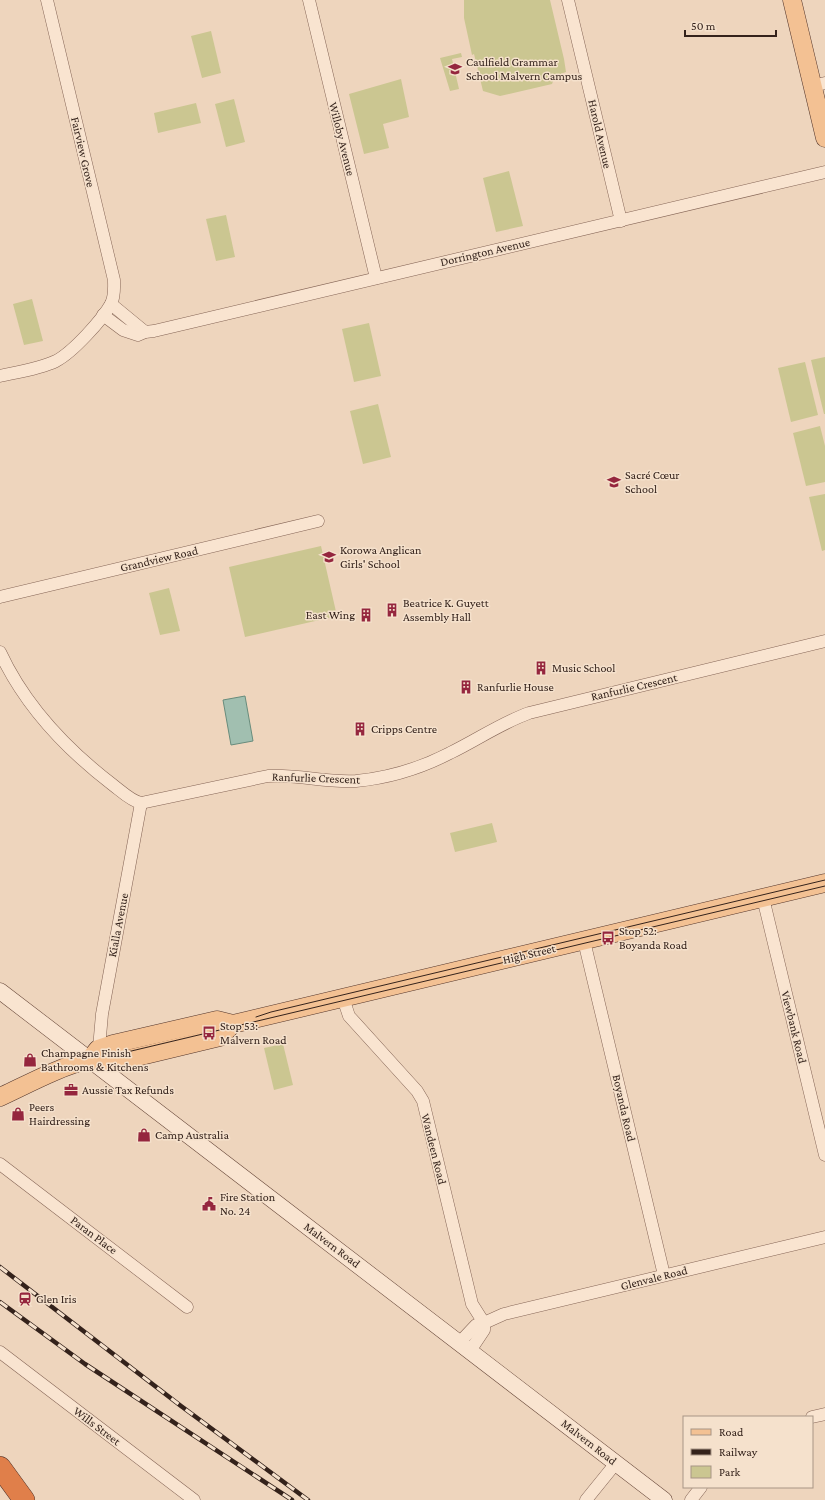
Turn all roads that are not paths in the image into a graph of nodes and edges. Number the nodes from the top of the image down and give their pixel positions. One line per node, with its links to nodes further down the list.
1 (47, 0): 10 (street, Fairview Grove)
2 (309, 0): 9 (street, Willoby Avenue)
3 (568, 0): 8 (street, Harold Avenue)
4 (792, 0): 5 (main road)
5 (819, 85): 6 (main road)
6 (825, 138)
7 (825, 172): 8 (street, Dorrington Avenue)
8 (621, 221): 9 (street, Dorrington Avenue)
9 (376, 278): 12 (street, Dorrington Avenue)
10 (111, 304): 11 (street); 12 (street)
11 (103, 315): 12 (street, Dorrington Avenue); 13 (street)
12 (145, 332)
13 (0, 376)
14 (318, 520): 15 (street, Grandview Road)
15 (0, 597)
16 (825, 641): 18 (street, Ranfurlie Crescent)
17 (0, 652): 18 (street)
18 (141, 803): 24 (street, Kialla Avenue)
19 (825, 883): 20 (main road, High Street)
20 (763, 898): 21 (main road, High Street); 26 (street, Viewbank Road)
21 (584, 941): 23 (main road, High Street); 29 (street, Boyanda Road)
22 (3, 997): 24 (main road, Malvern Road)
23 (343, 998): 24 (main road, High Street); 31 (street, Wandeen Road)
24 (95, 1054): 25 (main road, High Street); 32 (main road, Malvern Road)
25 (0, 1097)
26 (825, 1155)
27 (0, 1164): 30 (street, Paran Place)
28 (825, 1237): 29 (street, Glenvale Road)
29 (664, 1276): 31 (street, Glenvale Road)
30 (187, 1307)
31 (484, 1323): 32 (street)
32 (465, 1346): 36 (main road, Malvern Road)
33 (0, 1352): 40 (street, Wills Street)
34 (825, 1414): 35 (street)
35 (813, 1417)
36 (616, 1463): 41 (street); 42 (main road, Malvern Road)
37 (0, 1467): 39 (highway)
38 (700, 1488): 43 (street)
39 (24, 1500)
40 (194, 1500)
41 (586, 1500)
42 (664, 1500)
43 (691, 1500)

